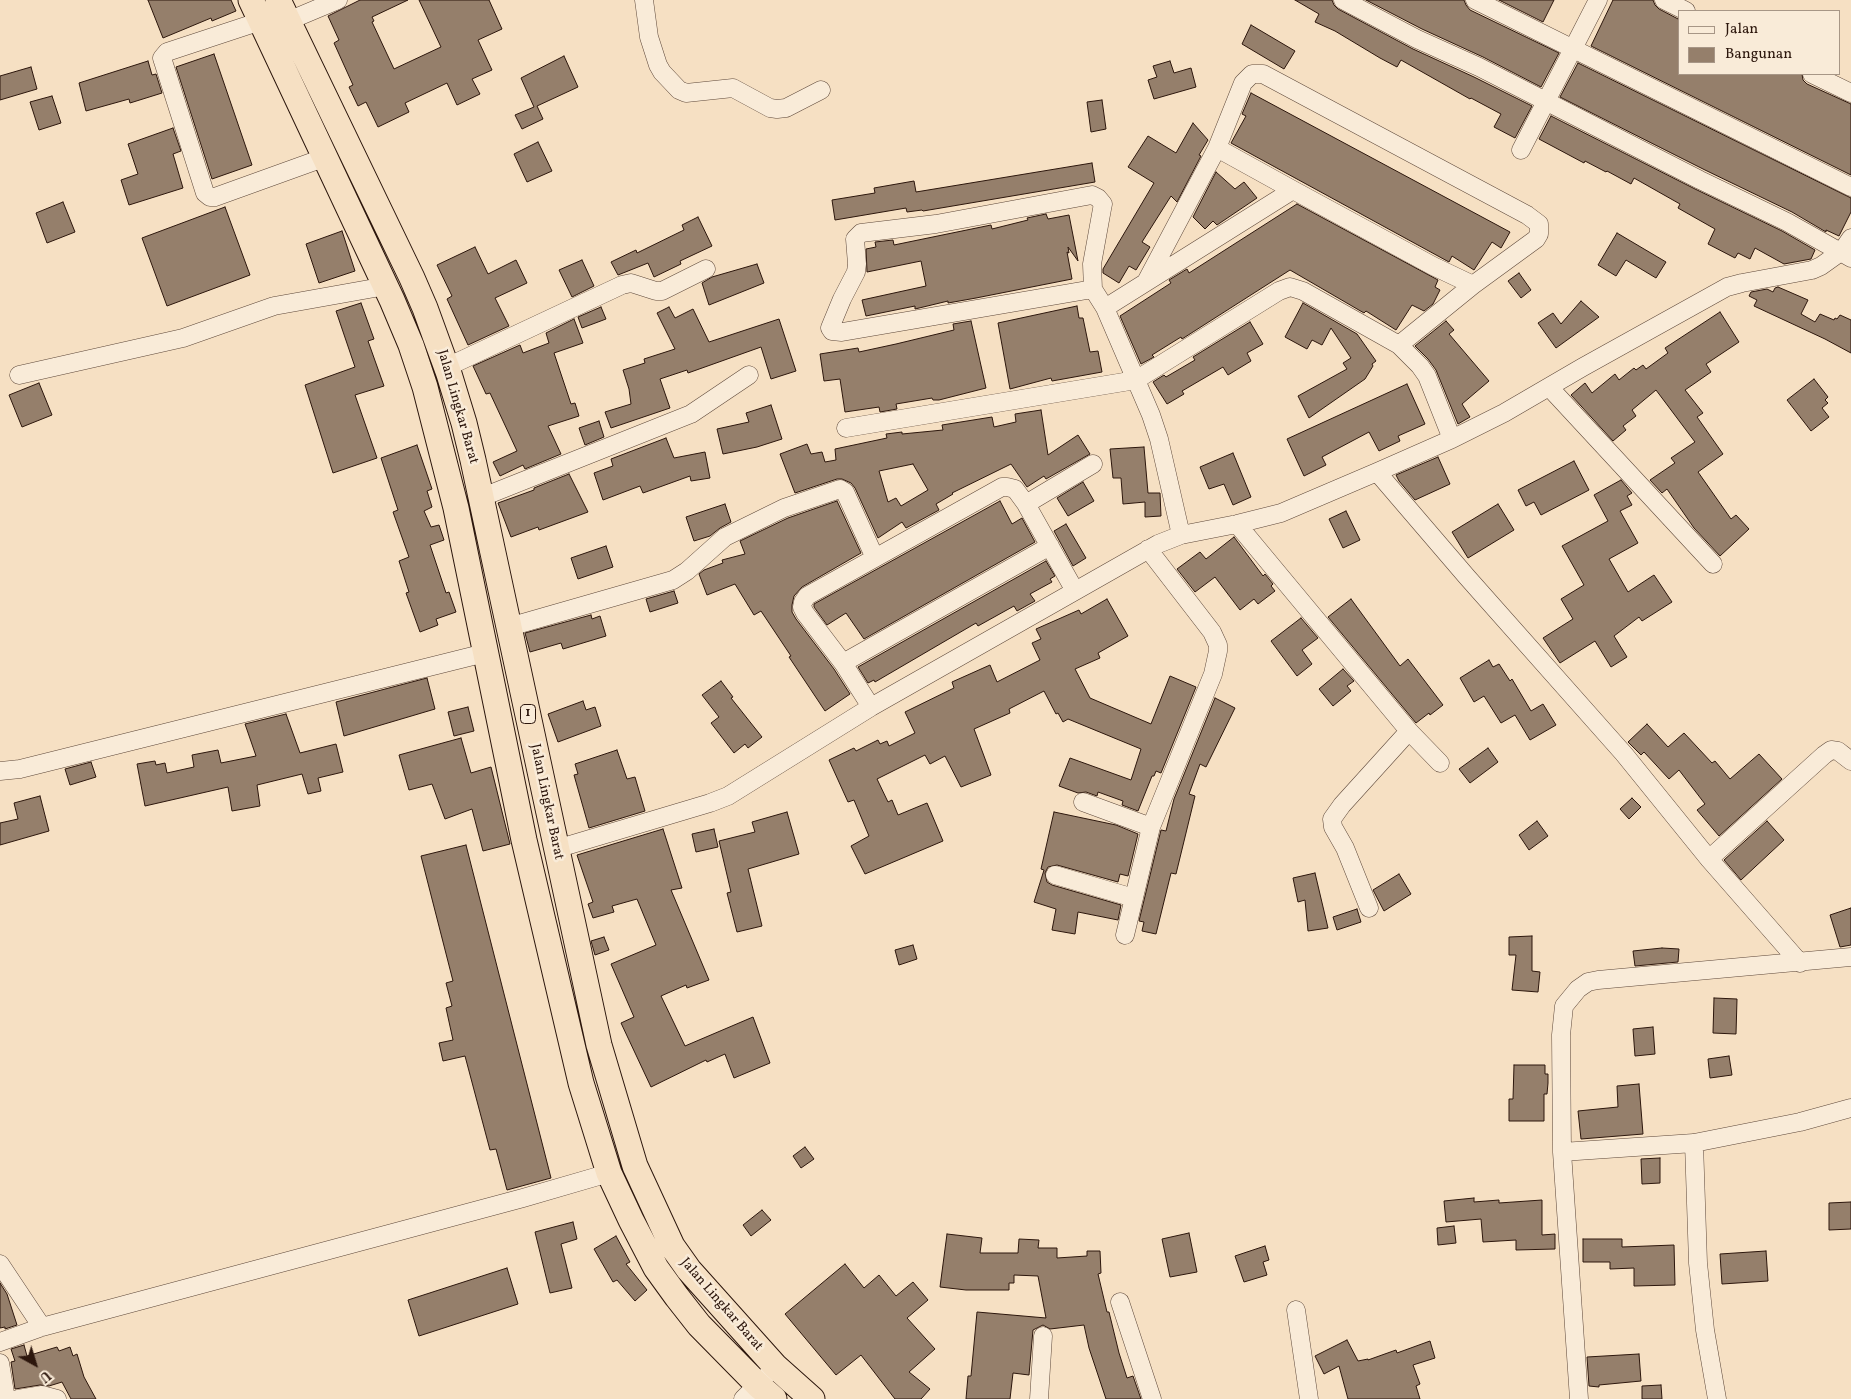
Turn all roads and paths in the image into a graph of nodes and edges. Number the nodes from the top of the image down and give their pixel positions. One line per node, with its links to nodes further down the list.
1 (338, 0): 8 (street)
2 (644, 0): 12 (street)
3 (1343, 0): 14 (street)
4 (1475, 0): 10 (street)
5 (1598, 0): 10 (street)
6 (1664, 0): 9 (street)
7 (256, 10): 17 (highway, Jalan Lingkar Barat / 1); 17 (street)
8 (283, 10): 29 (highway, Jalan Lingkar Barat / 1)
9 (1684, 10)
10 (1573, 49): 14 (street); 18 (street)
11 (1814, 75): 13 (street)
12 (821, 90)
13 (1851, 93)
14 (1546, 102): 16 (street); 21 (street)
15 (1217, 148): 19 (street); 23 (street); 24 (street)
16 (1521, 150)
17 (326, 158): 25 (highway, Jalan Lingkar Barat / 1)
18 (1851, 186)
19 (1293, 190): 23 (street); 24 (street)
20 (1851, 238): 21 (street)
21 (1846, 255): 33 (street)
22 (706, 269): 29 (street)
23 (1146, 282): 27 (street)
24 (1473, 285): 28 (street)
25 (386, 286): 30 (street); 48 (highway, Jalan Lingkar Barat / 1)
26 (1093, 289): 26 (street); 27 (street)
27 (1105, 308): 32 (street)
28 (1399, 346): 32 (street); 35 (street)
29 (447, 368): 38 (highway, Jalan Lingkar Barat / 1)
30 (19, 375)
31 (749, 375): 38 (street)
32 (1136, 380): 34 (street); 41 (street)
33 (1549, 387): 35 (street); 45 (street)
34 (846, 428)
35 (1452, 438): 37 (street)
36 (1093, 464): 39 (street)
37 (1378, 472): 40 (street); 62 (street)
38 (480, 498): 47 (highway, Jalan Lingkar Barat / 1)
39 (1026, 504): 42 (street); 44 (street)
40 (1237, 524): 41 (street); 51 (street)
41 (1181, 535): 43 (street)
42 (1050, 546): 46 (street); 49 (street)
43 (1148, 549): 46 (street); 60 (street)
44 (875, 558): 47 (street); 49 (street)
45 (1713, 564)
46 (1075, 591): 50 (street)
47 (509, 627): 52 (highway, Jalan Lingkar Barat / 1)
48 (485, 653): 54 (highway, Jalan Lingkar Barat / 1); 56 (street)
49 (844, 663): 50 (street)
50 (871, 707): 61 (street)
51 (1409, 732): 55 (street); 65 (street)
52 (537, 759): 54 (highway); 57 (highway, Jalan Lingkar Barat / 1)
53 (1851, 760): 62 (street)
54 (509, 764): 58 (highway, Jalan Lingkar Barat / 1)
55 (1440, 764)
56 (0, 771)
57 (545, 796): 58 (highway); 61 (highway, Jalan Lingkar Barat / 1)
58 (516, 802): 72 (highway, Jalan Lingkar Barat / 1)
59 (1083, 802): 60 (street)
60 (1151, 827): 64 (street)
61 (556, 849): 80 (highway, Jalan Lingkar Barat / 1)
62 (1709, 859): 68 (street)
63 (1055, 875): 64 (street)
64 (1134, 898): 66 (street)
65 (1369, 908)
66 (1124, 935)
67 (1851, 957): 68 (street)
68 (1800, 963): 71 (street)
69 (1851, 1108): 70 (street)
70 (1694, 1143): 71 (street); 90 (street)
71 (1562, 1152): 89 (street)
72 (609, 1173): 76 (street); 81 (highway, Jalan Lingkar Barat / 1)
73 (0, 1264): 76 (street)
74 (1120, 1302): 87 (street)
75 (1296, 1310): 88 (street)
76 (42, 1327): 78 (street)
77 (1043, 1336): 86 (street)
78 (0, 1342)
79 (0, 1363): 82 (street)
80 (775, 1366): 81 (street); 85 (highway, Jalan Lingkar Barat / 1)
81 (758, 1394)
82 (6, 1399)
83 (18, 1399): 84 (street)
84 (57, 1399)
85 (812, 1399)
86 (1039, 1399)
87 (1152, 1399)
88 (1309, 1399)
89 (1579, 1399)
90 (1717, 1399)

